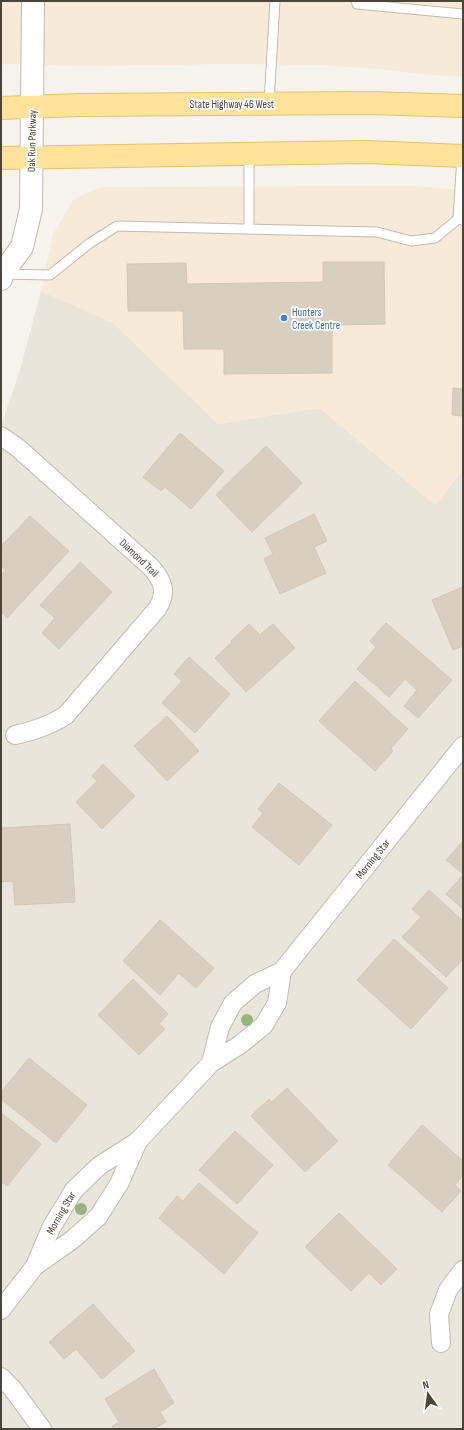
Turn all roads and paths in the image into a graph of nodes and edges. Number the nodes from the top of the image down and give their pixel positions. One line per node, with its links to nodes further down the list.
1 (33, 1): 8 (street, Oak Run Parkway)
2 (275, 1): 5 (lane)
3 (356, 1): 4 (lane)
4 (463, 14)
5 (269, 104): 6 (main road, State Highway 46 West); 8 (main road, State Highway 46 West)
6 (463, 106)
7 (1, 108): 8 (main road, State Highway 46 West)
8 (32, 108): 11 (street, Oak Run Parkway)
9 (249, 154): 10 (main road); 11 (main road); 14 (lane)
10 (462, 156): 13 (lane)
11 (31, 157): 12 (main road); 15 (street, Oak Run Parkway)
12 (1, 158)
13 (460, 220): 14 (lane)
14 (249, 229): 15 (lane)
15 (1, 275)
16 (1, 436): 17 (street, Diamond Trail)
17 (15, 735)
18 (463, 746): 19 (street, Morning Star)
19 (282, 971): 20 (street, Morning Star); 20 (street, Morning Star)
20 (211, 1063): 21 (street, Morning Star)
21 (138, 1141): 22 (street, Morning Star); 22 (street, Morning Star)
22 (35, 1266): 24 (street, Morning Star)
23 (463, 1270): 25 (street)
24 (1, 1310)
25 (441, 1343)
26 (1, 1377): 27 (street)
27 (42, 1429)

